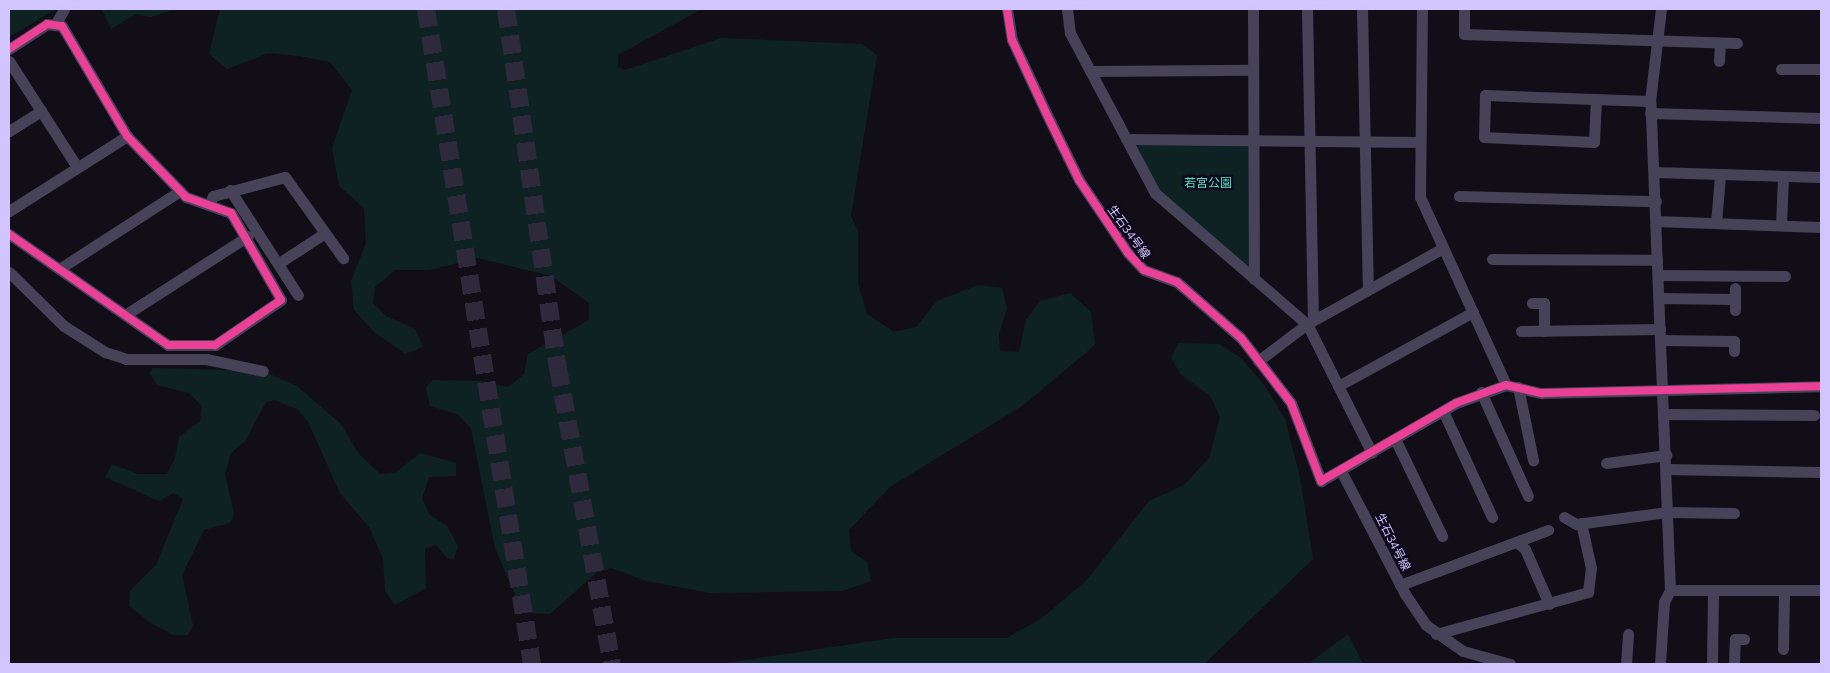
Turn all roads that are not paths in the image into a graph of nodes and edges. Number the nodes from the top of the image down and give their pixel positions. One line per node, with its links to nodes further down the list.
1 (64, 9): 10 (street)
2 (1008, 9): 73 (street, 生石34号線)
3 (1067, 9): 20 (street)
4 (1253, 9): 19 (street)
5 (1307, 9): 30 (street)
6 (1362, 9): 31 (street)
7 (1422, 9): 32 (street)
8 (1464, 9): 11 (street)
9 (1661, 9): 11 (street)
10 (56, 23): 14 (street); 27 (street)
11 (1657, 41): 12 (street); 22 (street)
12 (1720, 43): 13 (street); 16 (street)
13 (1737, 43)
14 (9, 49)
15 (9, 61): 23 (street)
16 (1719, 61)
17 (1781, 69): 18 (street)
18 (1821, 69)
19 (1253, 70): 20 (street); 29 (street)
20 (1090, 71): 28 (street)
21 (1596, 99): 21 (street); 22 (street)
22 (1650, 102): 24 (street)
23 (41, 111): 26 (street); 33 (street)
24 (1650, 114): 25 (street); 34 (street)
25 (1821, 118)
26 (9, 131)
27 (127, 136): 33 (street); 39 (street)
28 (1126, 139): 29 (street); 60 (street)
29 (1252, 139): 30 (street); 60 (street)
30 (1306, 140): 31 (street); 68 (street)
31 (1362, 141): 32 (street); 61 (street)
32 (1418, 142): 51 (street)
33 (77, 168): 43 (street)
34 (1654, 172): 35 (street); 41 (street)
35 (1720, 175): 36 (street); 45 (street)
36 (1783, 177): 37 (street); 46 (street)
37 (1821, 177)
38 (230, 190): 42 (street); 49 (street); 55 (street)
39 (180, 191): 42 (street); 56 (street)
40 (1459, 196): 41 (street)
41 (1656, 201): 44 (street)
42 (209, 205): 50 (street)
43 (9, 211)
44 (1656, 221): 45 (street); 54 (street)
45 (1716, 223): 46 (street)
46 (1781, 225): 47 (street)
47 (1821, 227)
48 (9, 234): 56 (street)
49 (325, 234): 52 (street); 55 (street)
50 (248, 236): 67 (street); 67 (street)
51 (1443, 248): 61 (street); 66 (street)
52 (343, 258)
53 (1492, 259): 54 (street)
54 (1657, 260): 58 (street)
55 (279, 263): 62 (street)
56 (59, 269): 67 (street)
57 (9, 272): 74 (street)
58 (1658, 275): 59 (street); 63 (street)
59 (1785, 276)
60 (1254, 279): 68 (street)
61 (1368, 290): 68 (street)
62 (298, 295)
63 (1659, 298): 64 (street); 71 (street)
64 (1735, 299)
65 (1532, 303): 70 (street)
66 (1473, 312): 75 (street); 76 (street)
67 (125, 315)
68 (1310, 322): 73 (street); 76 (street)
69 (1521, 331): 70 (street)
70 (1544, 331): 71 (street)
71 (1661, 334): 72 (street); 79 (street)
72 (1734, 351)
73 (1258, 361): 90 (street, 生石34号線)
74 (263, 370)
75 (1506, 385): 77 (street); 80 (street)
76 (1338, 386): 85 (street)
77 (1518, 386): 79 (street); 87 (street)
78 (1821, 386): 79 (street)
79 (1663, 389): 82 (street)
80 (1481, 392): 81 (street); 92 (street)
81 (1443, 411): 84 (street); 95 (street)
82 (1664, 414): 83 (street); 86 (street)
83 (1814, 415)
84 (1395, 439): 85 (street); 99 (street)
85 (1372, 452): 90 (street)
86 (1666, 456): 88 (street); 89 (street)
87 (1533, 460)
88 (1606, 463)
89 (1666, 469): 91 (street); 93 (street)
90 (1341, 471): 101 (street, 生石34号線)
91 (1821, 472)
92 (1528, 496)
93 (1667, 512): 94 (street); 97 (street); 102 (street)
94 (1734, 513)
95 (1492, 517)
96 (1564, 517): 97 (street)
97 (1581, 523): 106 (street)
98 (1548, 530): 100 (street)
99 (1442, 536)
100 (1518, 543): 101 (street); 106 (street)
101 (1400, 585): 107 (street, 生石34号線)
102 (1670, 590): 103 (street); 113 (street)
103 (1713, 590): 104 (street); 114 (street)
104 (1784, 590): 105 (street); 110 (street)
105 (1821, 590)
106 (1549, 604): 107 (street)
107 (1436, 634): 111 (street, 生石34号線)
108 (1628, 634): 112 (street)
109 (1744, 639): 115 (street)
110 (1783, 649)
111 (1510, 664)
112 (1626, 664)
113 (1660, 664)
114 (1712, 664)
115 (1734, 664)

